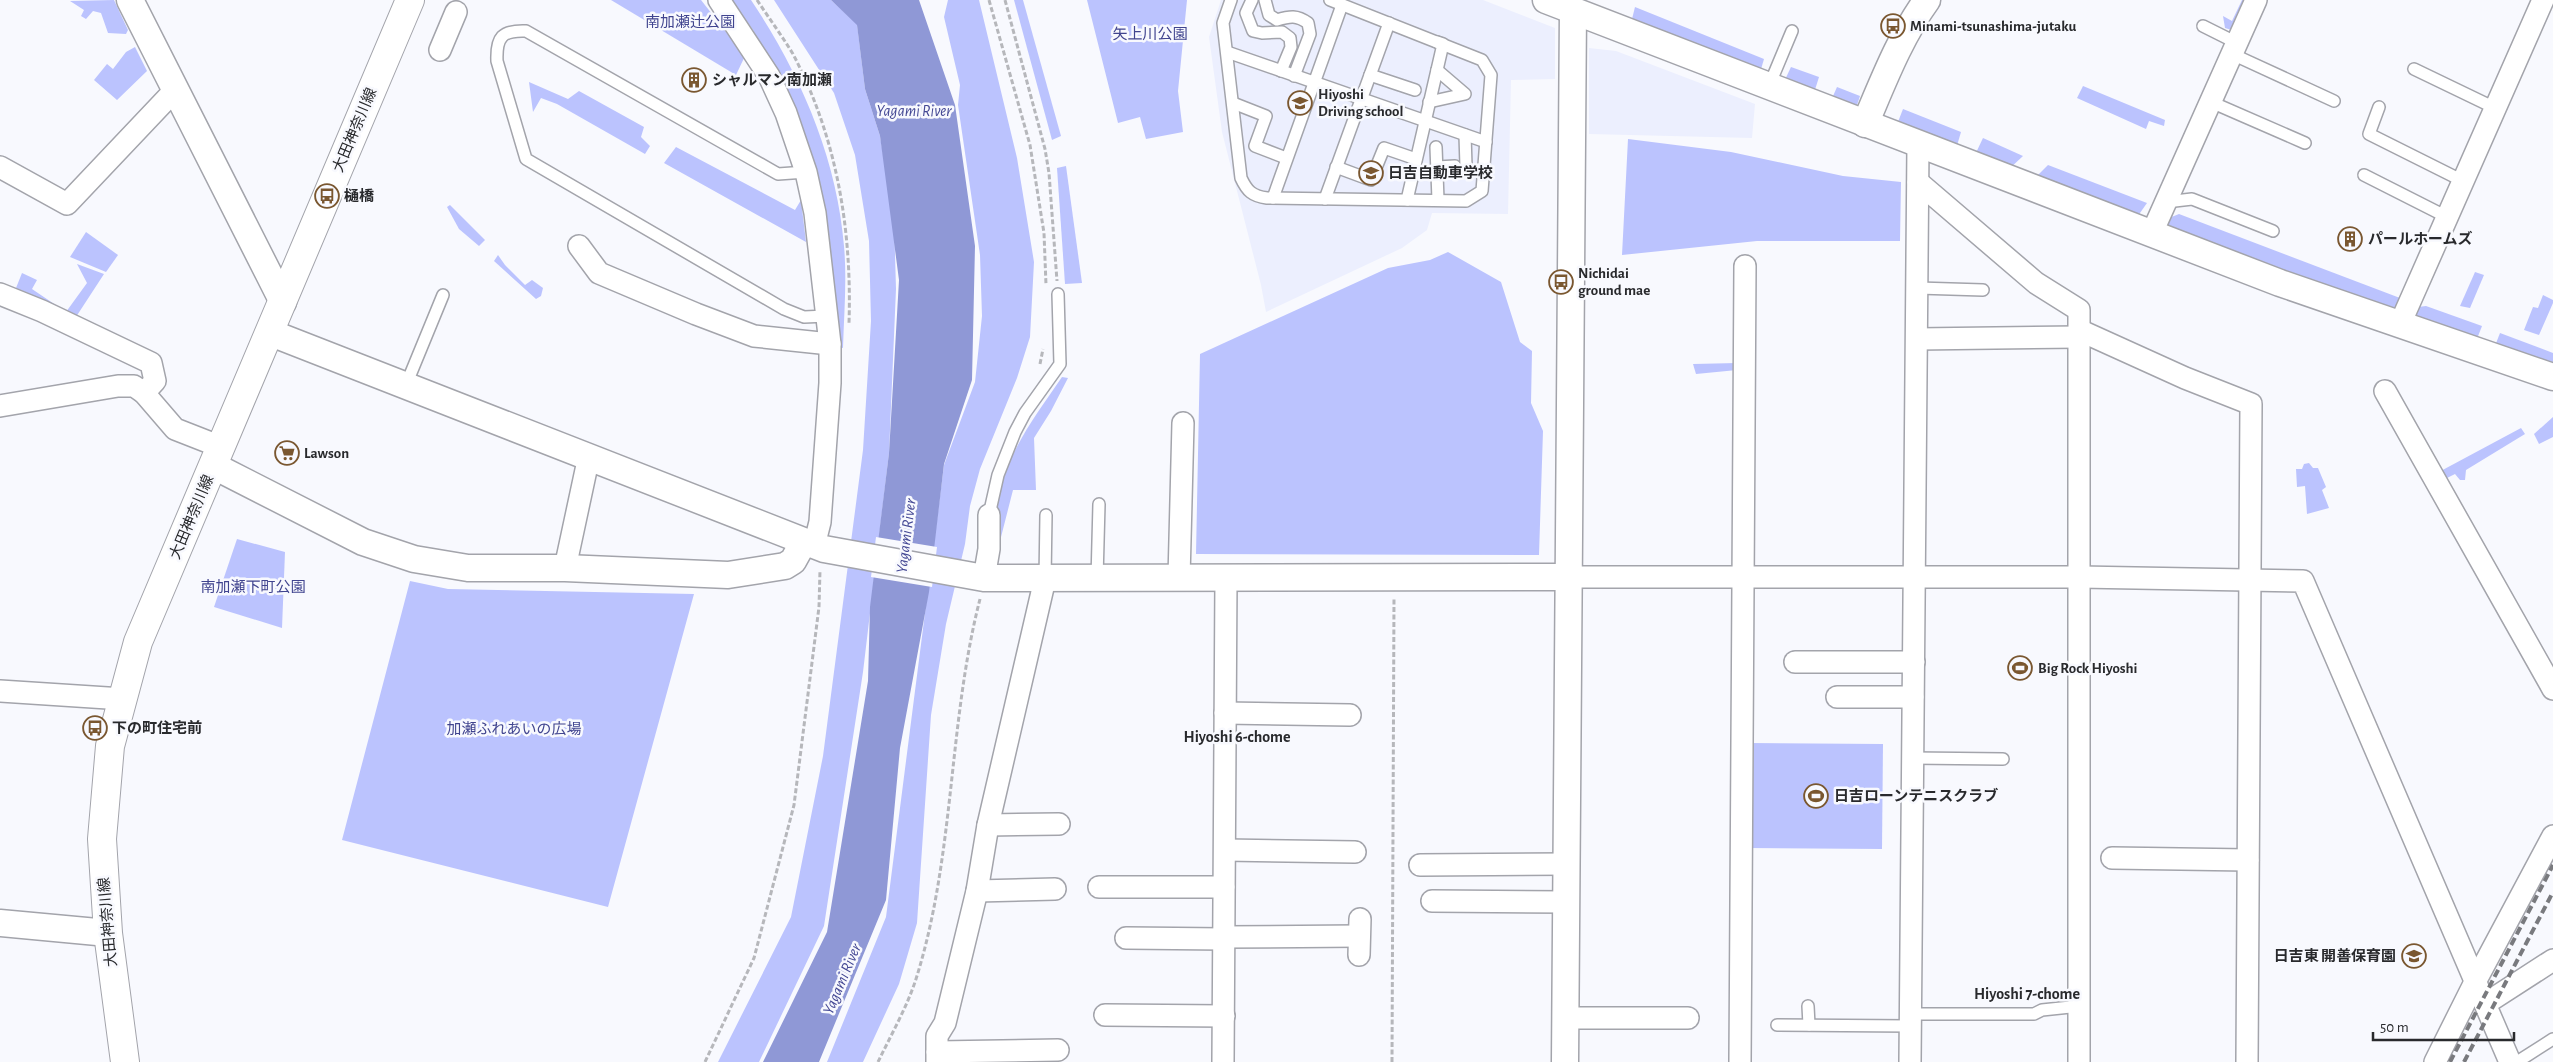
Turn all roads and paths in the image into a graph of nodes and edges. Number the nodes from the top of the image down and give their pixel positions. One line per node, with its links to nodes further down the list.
1 (130, 0): 31 (street)
2 (410, 0): 71 (main road, 大田神奈川線)
3 (719, 0): 52 (street)
4 (990, 0): 69 (path)
5 (1005, 0): 69 (path)
6 (1231, 0): 23 (lane)
7 (1252, 0): 26 (lane)
8 (1265, 0): 28 (lane)
9 (1329, 0): 14 (lane); 20 (lane)
10 (1546, 0): 15 (street)
11 (1928, 0): 41 (street)
12 (2256, 0): 21 (street)
13 (2543, 0): 39 (street)
14 (1342, 5): 17 (lane); 29 (lane)
15 (1574, 5): 30 (street); 94 (street)
16 (456, 12): 22 (street)
17 (1389, 23): 20 (lane); 27 (lane)
18 (2203, 26): 21 (lane)
19 (1792, 31): 30 (lane)
20 (1443, 44): 25 (lane); 43 (lane)
21 (2235, 48): 34 (lane); 36 (street)
22 (440, 50)
23 (1227, 52): 26 (lane); 37 (lane)
24 (2414, 69): 39 (lane)
25 (1437, 70): 35 (lane); 35 (lane)
26 (1282, 71): 28 (lane)
27 (1370, 75): 32 (lane); 33 (lane)
28 (1294, 76): 29 (lane)
29 (1312, 82): 33 (lane); 47 (lane)
30 (1769, 86): 41 (street)
31 (175, 90): 50 (street); 71 (street)
32 (1415, 90)
33 (1361, 99): 40 (lane); 51 (lane)
34 (2334, 101)
35 (1430, 102): 40 (lane)
36 (2211, 102): 44 (lane); 60 (street)
37 (1232, 103): 47 (lane); 56 (lane)
38 (2379, 107): 54 (lane)
39 (2495, 108): 54 (street)
40 (1425, 120): 42 (lane); 48 (lane)
41 (1865, 124): 45 (street)
42 (1466, 135): 43 (lane); 49 (lane)
43 (1486, 142): 59 (lane)
44 (2305, 143)
45 (1918, 145): 55 (street); 63 (street)
46 (1436, 147): 49 (lane)
47 (1286, 158): 56 (lane)
48 (1416, 159): 51 (lane); 58 (lane)
49 (1437, 166): 59 (lane)
50 (0, 167)
51 (1336, 167): 57 (lane)
52 (806, 172): 72 (street); 72 (lane)
53 (2364, 176): 61 (lane)
54 (2463, 181): 61 (street)
55 (1918, 182): 66 (street); 75 (street)
56 (1273, 198): 57 (lane)
57 (1325, 199): 58 (lane)
58 (1407, 200): 59 (lane)
59 (1438, 200)
60 (2166, 202): 62 (lane); 63 (street)
61 (2447, 217): 73 (street)
62 (2273, 231)
63 (2151, 235): 73 (street)
64 (579, 246): 78 (street)
65 (1745, 266): 93 (street)
66 (1918, 288): 67 (lane); 76 (street)
67 (1983, 290)
68 (0, 294): 83 (street)
69 (1052, 294): 80 (lane)
70 (443, 295): 81 (lane)
71 (283, 302): 74 (main road, 大田神奈川線)
72 (827, 316): 78 (street)
73 (2400, 324): 79 (street)
74 (270, 332): 81 (street); 87 (main road, 大田神奈川線)
75 (2079, 334): 76 (street); 96 (street); 102 (street)
76 (1917, 339): 95 (street)
77 (1045, 340): 80 (path)
78 (830, 344): 91 (street)
79 (2553, 377)
80 (1050, 378): 89 (lane)
81 (406, 385): 86 (street)
82 (2385, 391): 106 (street)
83 (144, 393): 84 (street); 87 (street)
84 (0, 406)
85 (1183, 423): 98 (street)
86 (589, 456): 91 (street); 92 (street)
87 (217, 457): 92 (street); 110 (main road, 大田神奈川線)
88 (1099, 504): 100 (lane)
89 (989, 515): 103 (street)
90 (1046, 515): 97 (lane)
91 (817, 550): 92 (street); 103 (street); 151 (path)
92 (565, 568)
93 (1743, 576): 94 (street); 95 (street); 156 (street)
94 (1570, 577): 99 (street); 122 (street)
95 (1915, 577): 96 (street); 105 (street)
96 (2080, 577): 102 (street); 139 (street)
97 (1045, 578): 100 (street); 103 (street); 116 (street)
98 (1179, 578): 100 (street); 101 (street)
99 (1394, 578): 101 (street); 154 (path)
100 (1097, 579)
101 (1226, 579): 111 (street)
102 (2250, 579): 120 (street); 136 (street)
103 (980, 583): 152 (path)
104 (1804, 657): 105 (street)
105 (1914, 662): 109 (street)
106 (2553, 689)
107 (0, 691): 110 (street)
108 (1837, 696): 109 (street)
109 (1913, 697): 113 (street)
110 (123, 699): 131 (main road, 大田神奈川線)
111 (1225, 714): 112 (street); 118 (street)
112 (1350, 715)
113 (1912, 758): 114 (lane); 144 (street)
114 (2004, 759)
115 (1059, 824): 116 (street)
116 (988, 825): 127 (street)
117 (2553, 836): 136 (street)
118 (1224, 850): 119 (street); 125 (street)
119 (1355, 851)
120 (2248, 860): 121 (street); 159 (street)
121 (2124, 863)
122 (1567, 864): 123 (street); 129 (street)
123 (1420, 865)
124 (1099, 887): 125 (street)
125 (1224, 887): 134 (street)
126 (1055, 889): 127 (street)
127 (977, 891): 149 (street)
128 (1432, 901): 129 (street)
129 (1567, 902): 143 (street)
130 (0, 923): 131 (street)
131 (108, 933): 150 (main road, 大田神奈川線)
132 (1360, 937): 134 (street)
133 (1126, 938): 134 (street)
134 (1224, 938): 142 (street)
135 (2553, 960): 137 (street)
136 (2475, 982): 137 (street); 160 (street)
137 (2484, 1004): 161 (street)
138 (1808, 1006): 146 (lane)
139 (2080, 1006): 144 (lane); 158 (street)
140 (1677, 1013): 143 (street)
141 (1105, 1015): 142 (street)
142 (1224, 1016): 153 (street)
143 (1566, 1018): 155 (street)
144 (1910, 1020): 146 (lane); 157 (street)
145 (1777, 1025): 146 (lane)
146 (1808, 1025)
147 (2553, 1038): 162 (lane)
148 (1058, 1050): 149 (street)
149 (937, 1057)
150 (124, 1062)
151 (705, 1062)
152 (878, 1062)
153 (1223, 1062)
154 (1392, 1062)
155 (1565, 1062)
156 (1740, 1062)
157 (1910, 1062)
158 (2080, 1062)
159 (2247, 1062)
160 (2435, 1062)
161 (2510, 1062)
162 (2517, 1062)

